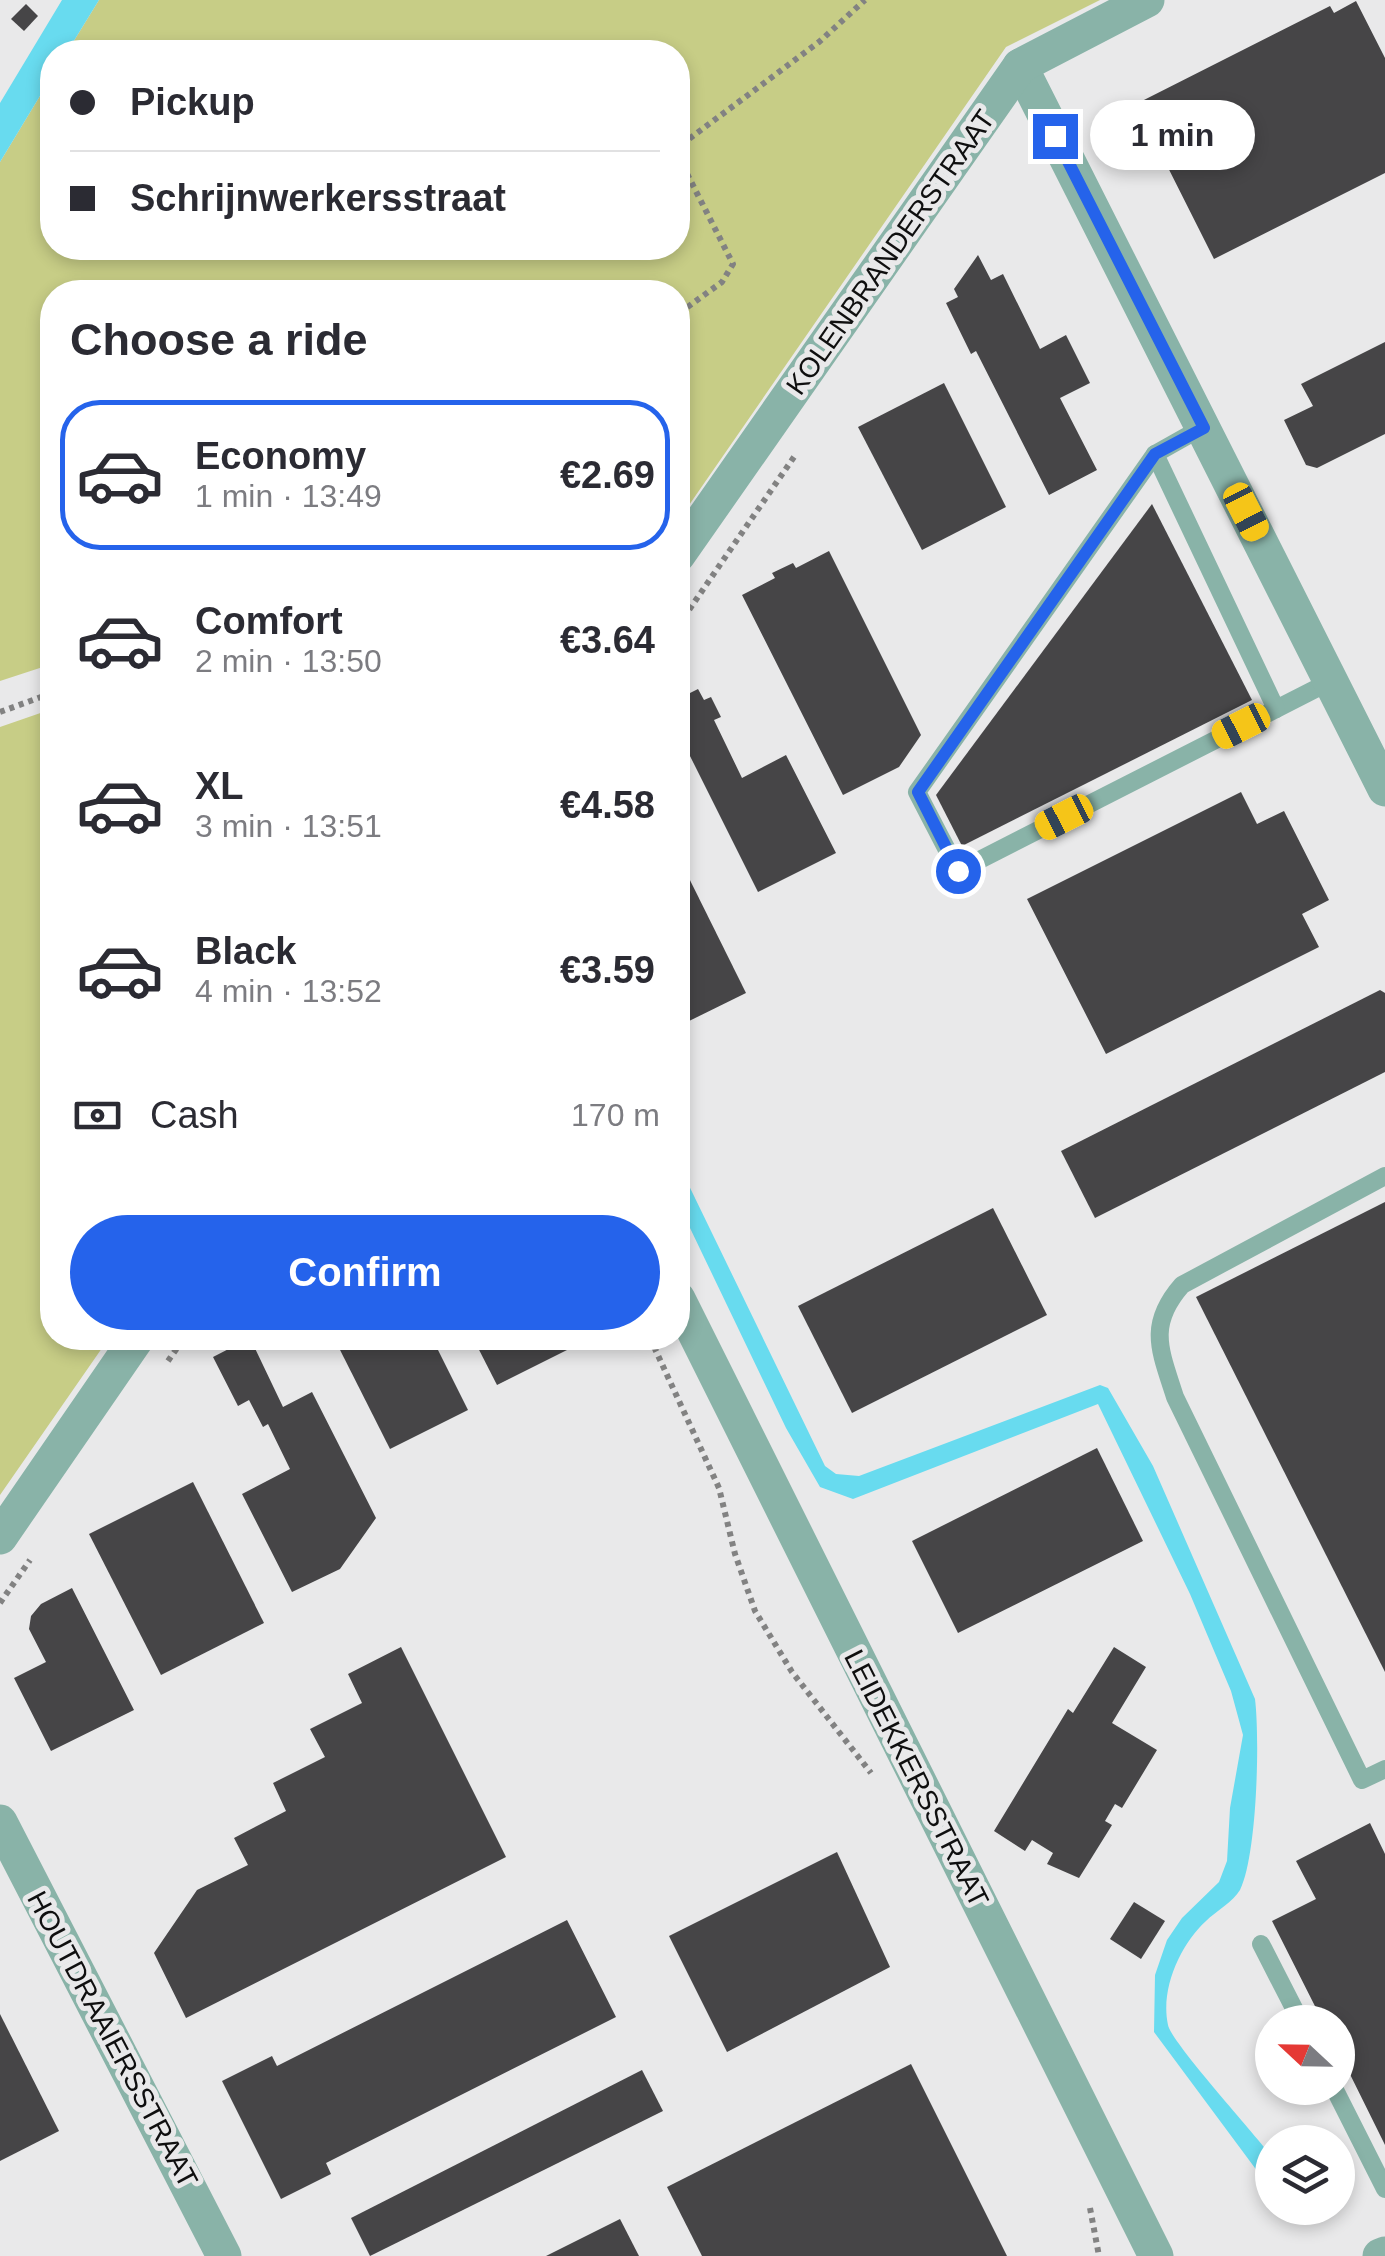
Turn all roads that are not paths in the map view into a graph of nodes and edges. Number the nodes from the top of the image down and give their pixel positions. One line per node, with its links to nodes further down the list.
1 (1147, 0): 2 (street, KOLENBRANDERSTRAAT)
2 (1020, 66): 3 (street); 5 (street, KOLENBRANDERSTRAAT)
3 (1204, 428): 4 (lane); 6 (street)
4 (1155, 454): 7 (lane); 7 (lane)
5 (690, 538)
6 (1331, 680): 7 (lane); 8 (street)
7 (1276, 708)
8 (1385, 789)
9 (1385, 1176): 13 (lane)
10 (690, 1324): 20 (street, LEIDEKKERSSTRAAT)
11 (129, 1350): 12 (street)
12 (0, 1537)
13 (1385, 1769)
14 (0, 1822): 19 (street, HOUTDRAAIERSSTRAAT)
15 (1262, 1944): 16 (lane)
16 (1292, 2005)
17 (1343, 2105): 18 (lane)
18 (1385, 2189)
19 (224, 2256)
20 (1156, 2256)

